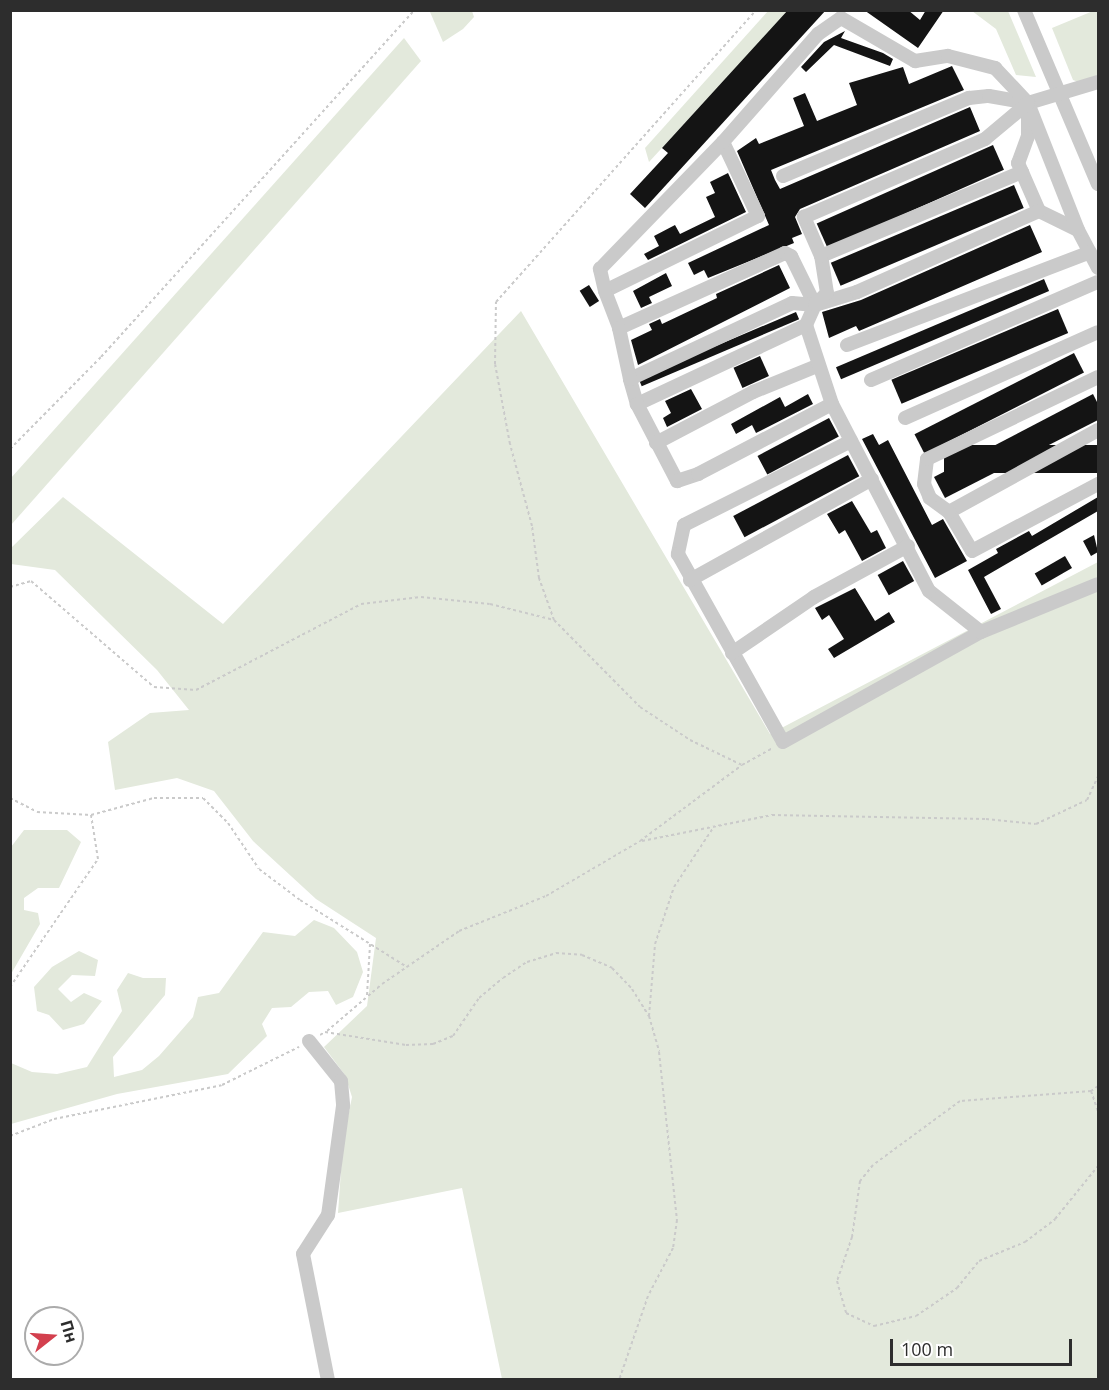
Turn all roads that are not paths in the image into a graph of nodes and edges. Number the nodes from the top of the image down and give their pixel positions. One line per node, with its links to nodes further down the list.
1 (1024, 10): 3 (street)
2 (1098, 82): 3 (street)
3 (1059, 92): 4 (street); 8 (street)
4 (1028, 103): 5 (street); 6 (street); 7 (street); 10 (street); 12 (street)
5 (723, 142): 15 (street); 15 (street)
6 (1022, 172): 9 (street); 12 (street)
7 (783, 176)
8 (1098, 184)
9 (1039, 211): 10 (street); 16 (street)
10 (1078, 230): 11 (street)
11 (1090, 252): 13 (street); 20 (street)
12 (821, 256): 16 (street)
13 (1098, 268)
14 (1098, 282): 24 (street)
15 (605, 291): 18 (street)
16 (815, 305): 17 (street); 18 (street); 23 (street)
17 (806, 325): 21 (street); 25 (street)
18 (619, 328): 23 (street)
19 (1098, 332): 27 (street)
20 (847, 345)
21 (818, 366): 26 (street); 30 (street)
22 (1098, 378): 33 (street)
23 (630, 379): 25 (street)
24 (871, 380)
25 (637, 404): 30 (street)
26 (832, 404): 29 (street); 30 (street)
27 (905, 418)
28 (1098, 430): 33 (street)
29 (851, 441): 31 (street); 35 (street)
30 (656, 443)
31 (872, 479): 34 (street); 35 (street)
32 (1098, 484): 33 (street)
33 (949, 512)
34 (908, 546): 37 (street); 38 (street)
35 (690, 580): 38 (street)
36 (1098, 584): 37 (street)
37 (981, 632): 38 (street)
38 (732, 653)
39 (309, 1041): 40 (street)
40 (328, 1380)

